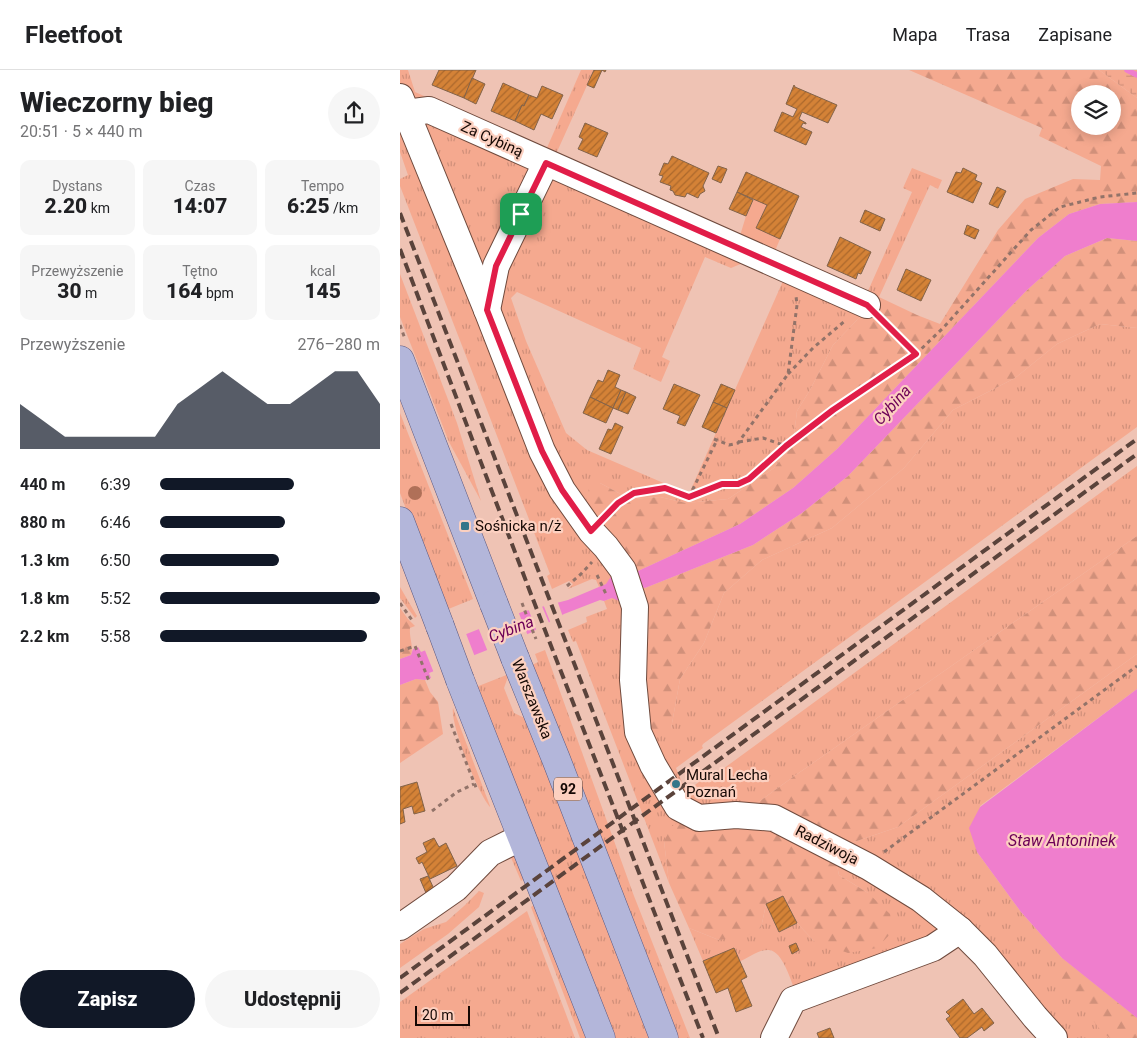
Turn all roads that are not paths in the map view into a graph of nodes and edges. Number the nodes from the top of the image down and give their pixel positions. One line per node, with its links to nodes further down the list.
1 (403, 105): 2 (street, Za Cybiną); 4 (street)
2 (546, 163): 3 (street, Za Cybiną); 4 (street)
3 (867, 305)
4 (487, 310): 9 (street, Radziwoja)
5 (402, 367): 11 (main road, Warszawska / 92, bridge)
6 (400, 521): 7 (main road, bridge)
7 (522, 838): 8 (street); 10 (main road)
8 (400, 927)
9 (960, 930): 12 (street); 13 (street, Radziwoja)
10 (601, 1038)
11 (664, 1038)
12 (774, 1038)
13 (1054, 1038)

